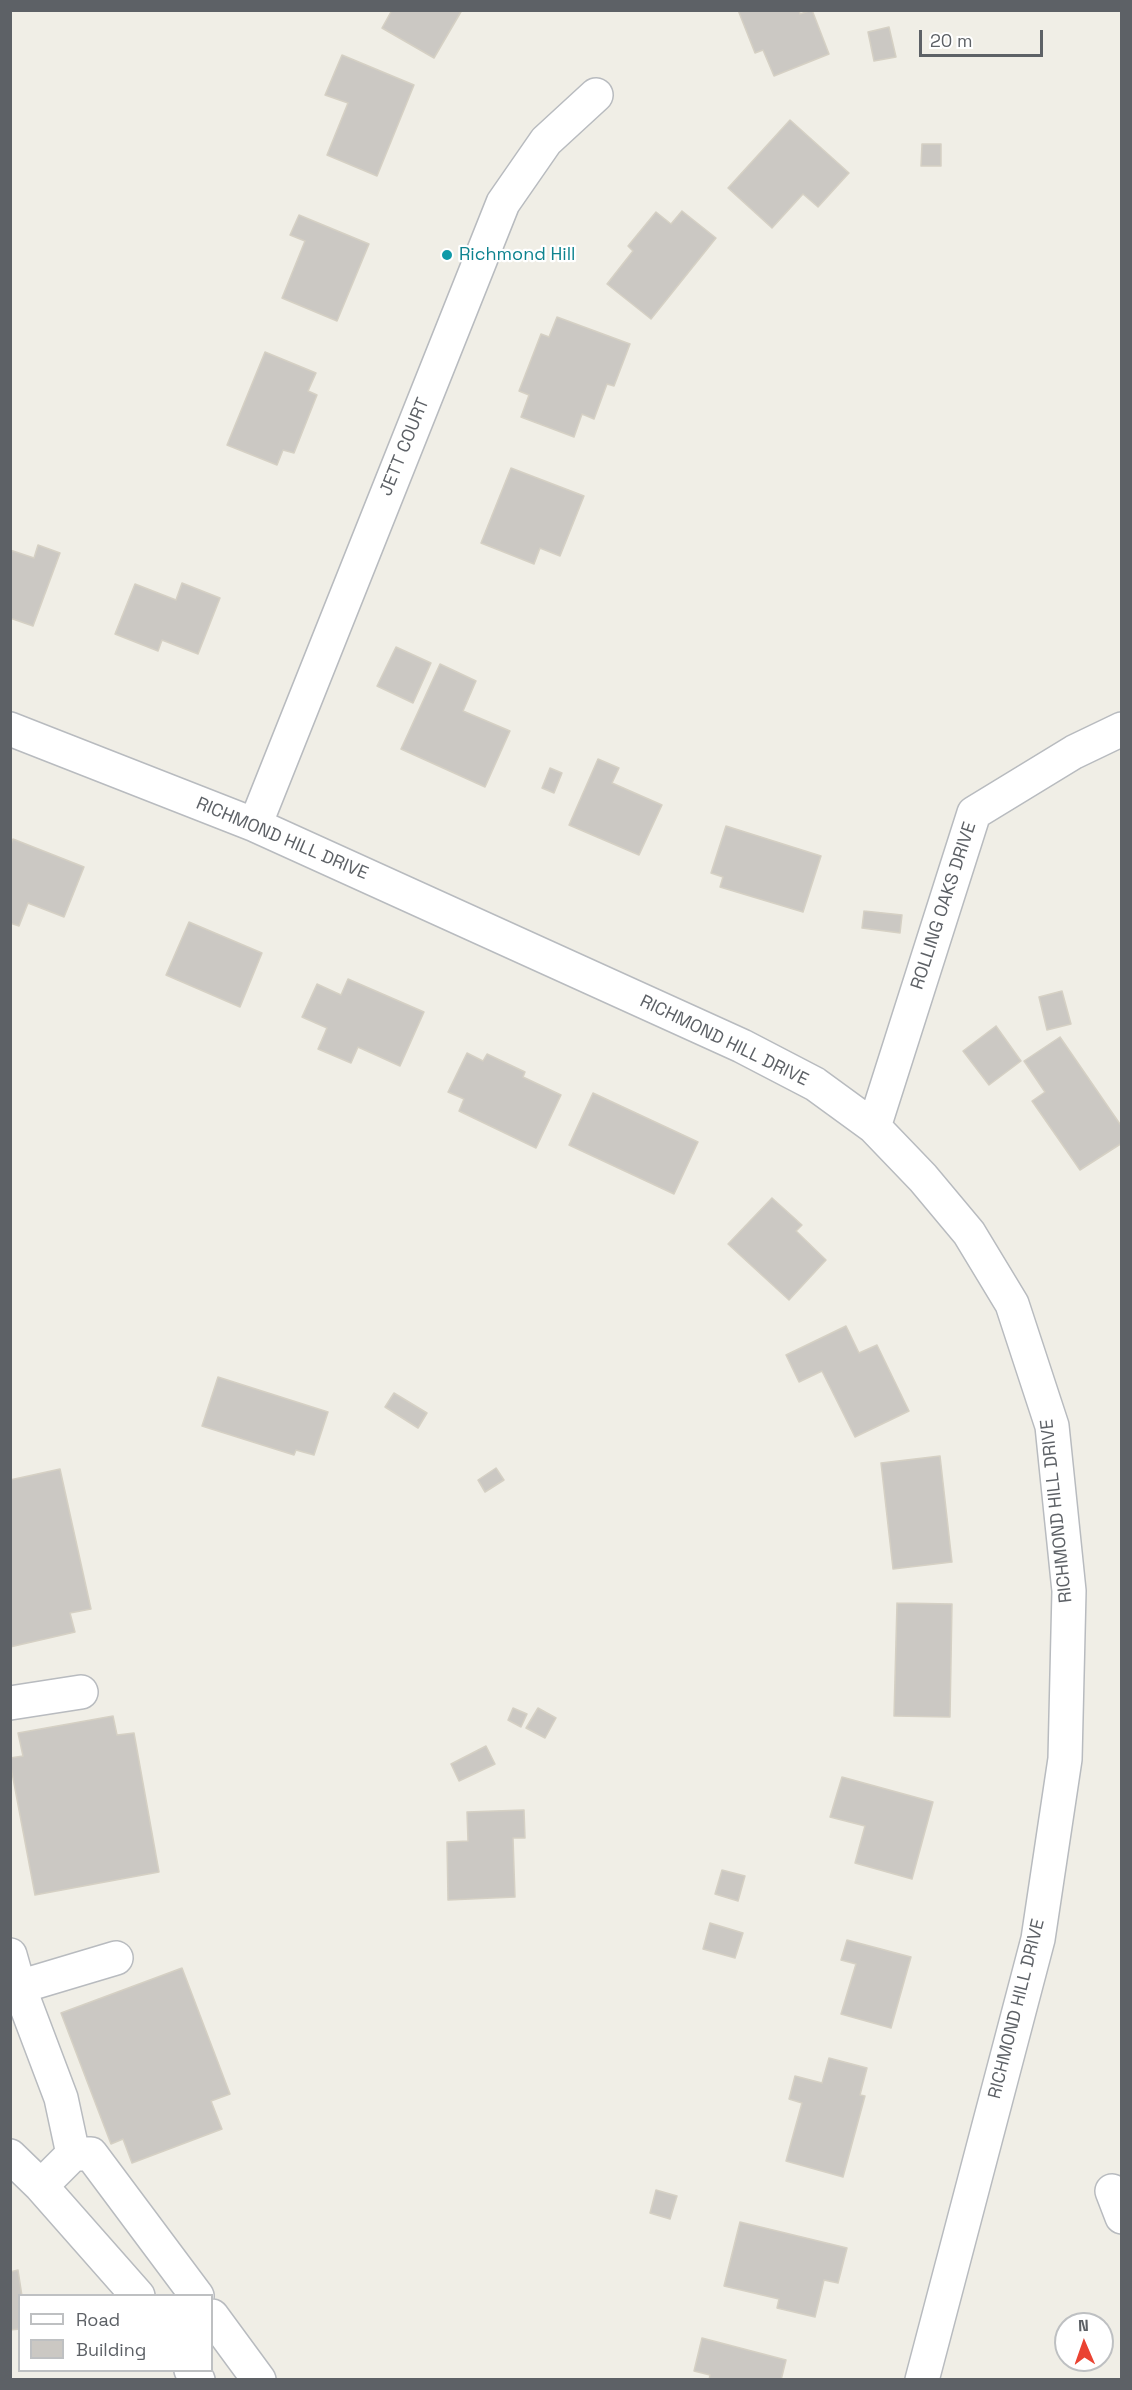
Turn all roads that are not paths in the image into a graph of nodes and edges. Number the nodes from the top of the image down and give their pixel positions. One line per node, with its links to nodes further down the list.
1 (596, 95): 4 (street, JETT COURT)
2 (10, 729): 4 (street, RICHMOND HILL DRIVE)
3 (1122, 729): 5 (street, ROLLING OAKS DRIVE)
4 (255, 825): 5 (street, RICHMOND HILL DRIVE)
5 (874, 1126): 18 (street, RICHMOND HILL DRIVE)
6 (81, 1692): 7 (street)
7 (10, 1703)
8 (10, 1955): 10 (street)
9 (116, 1958): 10 (street)
10 (20, 1987): 11 (street)
11 (73, 2154): 13 (street); 15 (street)
12 (10, 2156): 13 (street)
13 (41, 2186): 14 (street)
14 (137, 2294)
15 (196, 2294)
16 (213, 2317): 17 (street)
17 (259, 2379)
18 (922, 2379)

